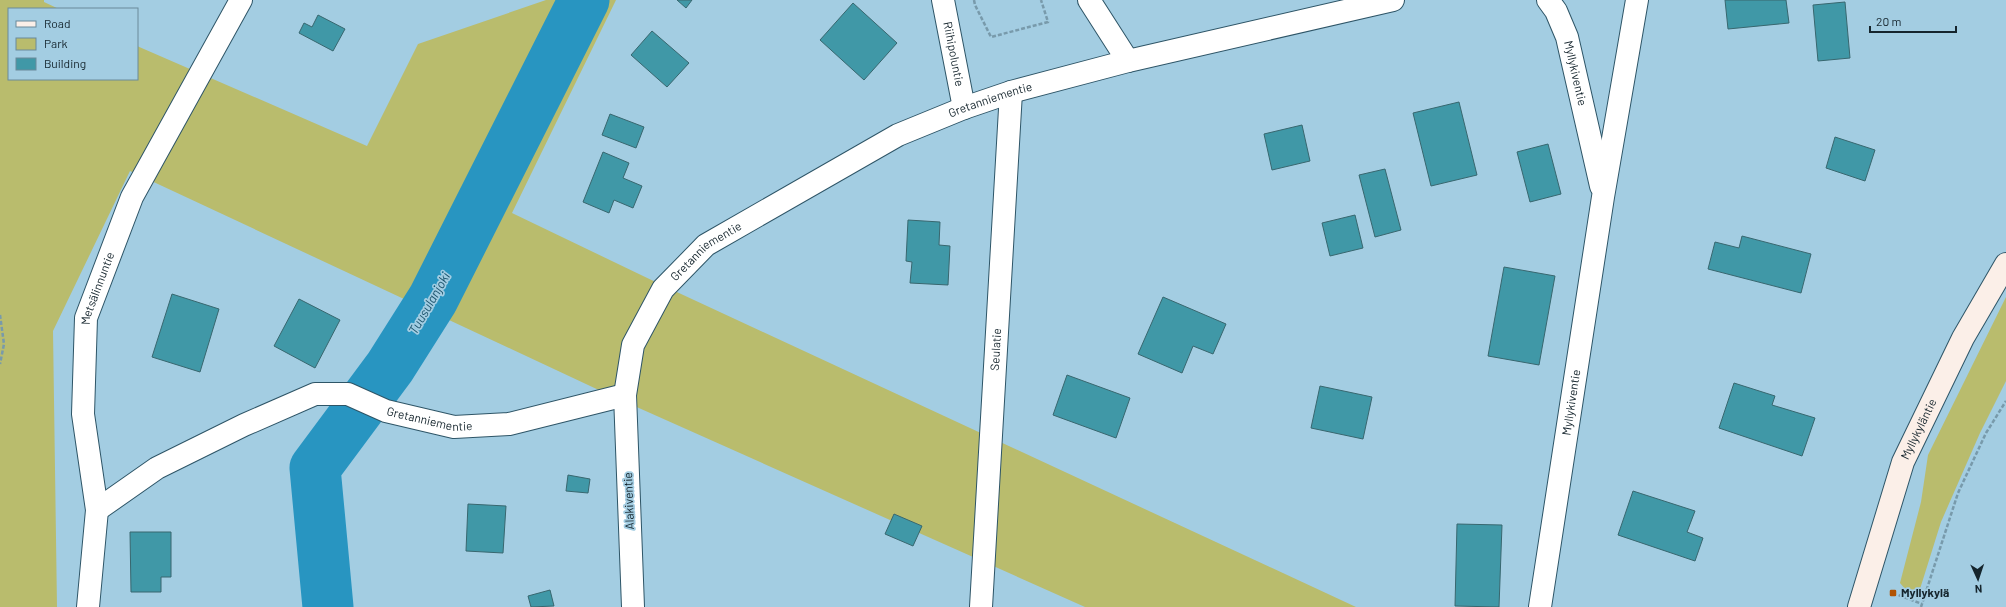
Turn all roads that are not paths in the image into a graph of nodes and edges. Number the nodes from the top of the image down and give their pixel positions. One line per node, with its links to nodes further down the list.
1 (241, 0): 13 (street, Metsälinnuntie)
2 (943, 0): 9 (street, Riihipoluntie)
3 (1089, 0): 7 (street)
4 (1393, 0): 7 (street, Gretanniementie)
5 (1548, 0): 10 (street, Myllykiventie)
6 (1637, 0): 10 (street, Myllykiventie)
7 (1128, 61): 8 (street, Gretanniementie)
8 (1011, 92): 9 (street, Gretanniementie); 16 (street, Seulatie)
9 (964, 108): 12 (street, Gretanniementie)
10 (1603, 197): 17 (street, Myllykiventie)
11 (2006, 264): 18 (main road, Myllykyläntie)
12 (625, 395): 13 (street, Gretanniementie); 15 (street, Alakiventie)
13 (97, 510): 14 (street, Metsälinnuntie)
14 (88, 607)
15 (633, 607)
16 (981, 607)
17 (1540, 607)
18 (1859, 607)

